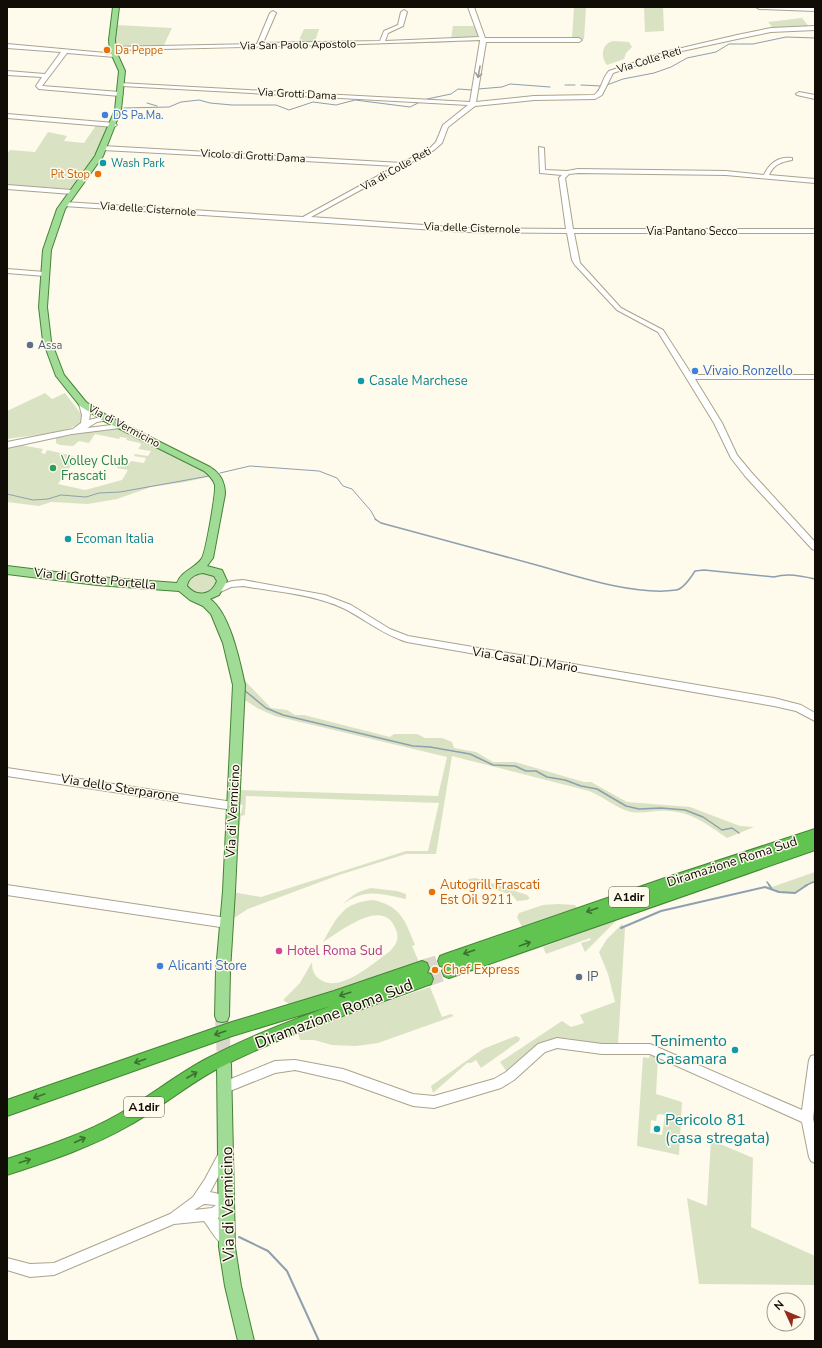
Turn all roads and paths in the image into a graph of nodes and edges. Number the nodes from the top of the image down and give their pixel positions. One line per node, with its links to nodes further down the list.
1 (116, 7): 14 (main road, Via di Vermicino)
2 (471, 7): 8 (street)
3 (759, 7): 4 (street)
4 (815, 10)
5 (404, 12): 10 (street)
6 (273, 13): 12 (street)
7 (815, 28): 21 (street, Via Colle Reti)
8 (483, 39): 9 (street, Via San Paolo Apostolo); 10 (street, Via San Paolo Apostolo); 21 (street, one-way to 21)
9 (579, 40)
10 (382, 43): 12 (street, Via San Paolo Apostolo)
11 (7, 46): 13 (street, Via San Paolo Apostolo)
12 (259, 46): 14 (street, Via San Paolo Apostolo)
13 (65, 51): 14 (street, Via San Paolo Apostolo); 16 (street)
14 (114, 51): 17 (main road, Via di Vermicino)
15 (7, 73): 16 (street)
16 (46, 76): 18 (street)
17 (122, 84): 18 (main road, Via di Vermicino); 21 (street, Via Grotti Dama)
18 (120, 94): 23 (main road, Via di Vermicino)
19 (799, 94): 20 (street)
20 (815, 97)
21 (473, 104): 27 (street, Via di Colle Reti)
22 (7, 116): 23 (street)
23 (114, 125): 24 (main road, Via di Vermicino)
24 (103, 148): 27 (street, Vicolo di Grotti Dama); 32 (main road, Via di Vermicino)
25 (541, 148): 28 (street)
26 (790, 159): 29 (street)
27 (402, 166): 34 (street, Via di Colle Reti)
28 (567, 173): 29 (street); 35 (street)
29 (766, 176): 30 (street)
30 (815, 180)
31 (7, 187): 32 (street)
32 (72, 192): 33 (main road, Via di Vermicino)
33 (64, 204): 34 (street, Via delle Cisternole); 38 (main road, Via di Vermicino)
34 (304, 219): 35 (street, Via delle Cisternole)
35 (570, 231): 36 (street, Via Pantano Secco); 39 (street)
36 (815, 231)
37 (7, 271): 38 (street)
38 (45, 274): 41 (main road, Via di Vermicino)
39 (691, 377): 40 (street); 48 (street)
40 (815, 377)
41 (83, 404): 42 (main road, Via di Vermicino); 44 (street)
42 (105, 418): 43 (main road, Via di Vermicino); 44 (street); 45 (street)
43 (120, 426): 45 (street); 49 (main road, Via di Vermicino)
44 (81, 428): 46 (street)
45 (94, 428): 46 (street)
46 (72, 432): 47 (street)
47 (7, 445)
48 (815, 547)
49 (208, 558): 50 (main road); 52 (main road)
50 (198, 569): 52 (main road); 54 (main road)
51 (7, 570): 54 (main road, Via di Grotte Portella)
52 (218, 573): 53 (street, Via Casal Di Mario); 55 (main road)
53 (243, 583): 55 (street, Via Casal Di Mario); 58 (street, Via Casal Di Mario)
54 (182, 587): 56 (main road)
55 (218, 590): 56 (main road); 57 (main road)
56 (194, 597): 57 (main road)
57 (214, 610): 60 (main road, Via di Vermicino)
58 (815, 717)
59 (7, 772): 60 (street, Via dello Sterparone)
60 (233, 806): 64 (main road, Via di Vermicino)
61 (815, 835): 62 (highway, Diramazione Roma Sud / A1dir, one-way to 62)
62 (815, 844)
63 (7, 890): 64 (street)
64 (227, 923): 65 (main road, Via di Vermicino)
65 (222, 1016)
66 (815, 1060): 70 (street)
67 (224, 1064): 68 (main road, Via di Vermicino)
68 (225, 1087): 70 (street); 71 (main road, Via di Vermicino)
69 (7, 1108): 73 (highway, Diramazione Roma Sud / A1dir, one-way to 69)
70 (807, 1118): 72 (street)
71 (226, 1150): 74 (street); 75 (main road, Via di Vermicino)
72 (815, 1157)
73 (7, 1167)
74 (198, 1198): 75 (street); 77 (street)
75 (227, 1204): 76 (street); 78 (main road, Via di Vermicino)
76 (206, 1215): 77 (street); 78 (street)
77 (174, 1218): 79 (street)
78 (226, 1242): 80 (main road, Via di Vermicino)
79 (7, 1264)
80 (246, 1341)

